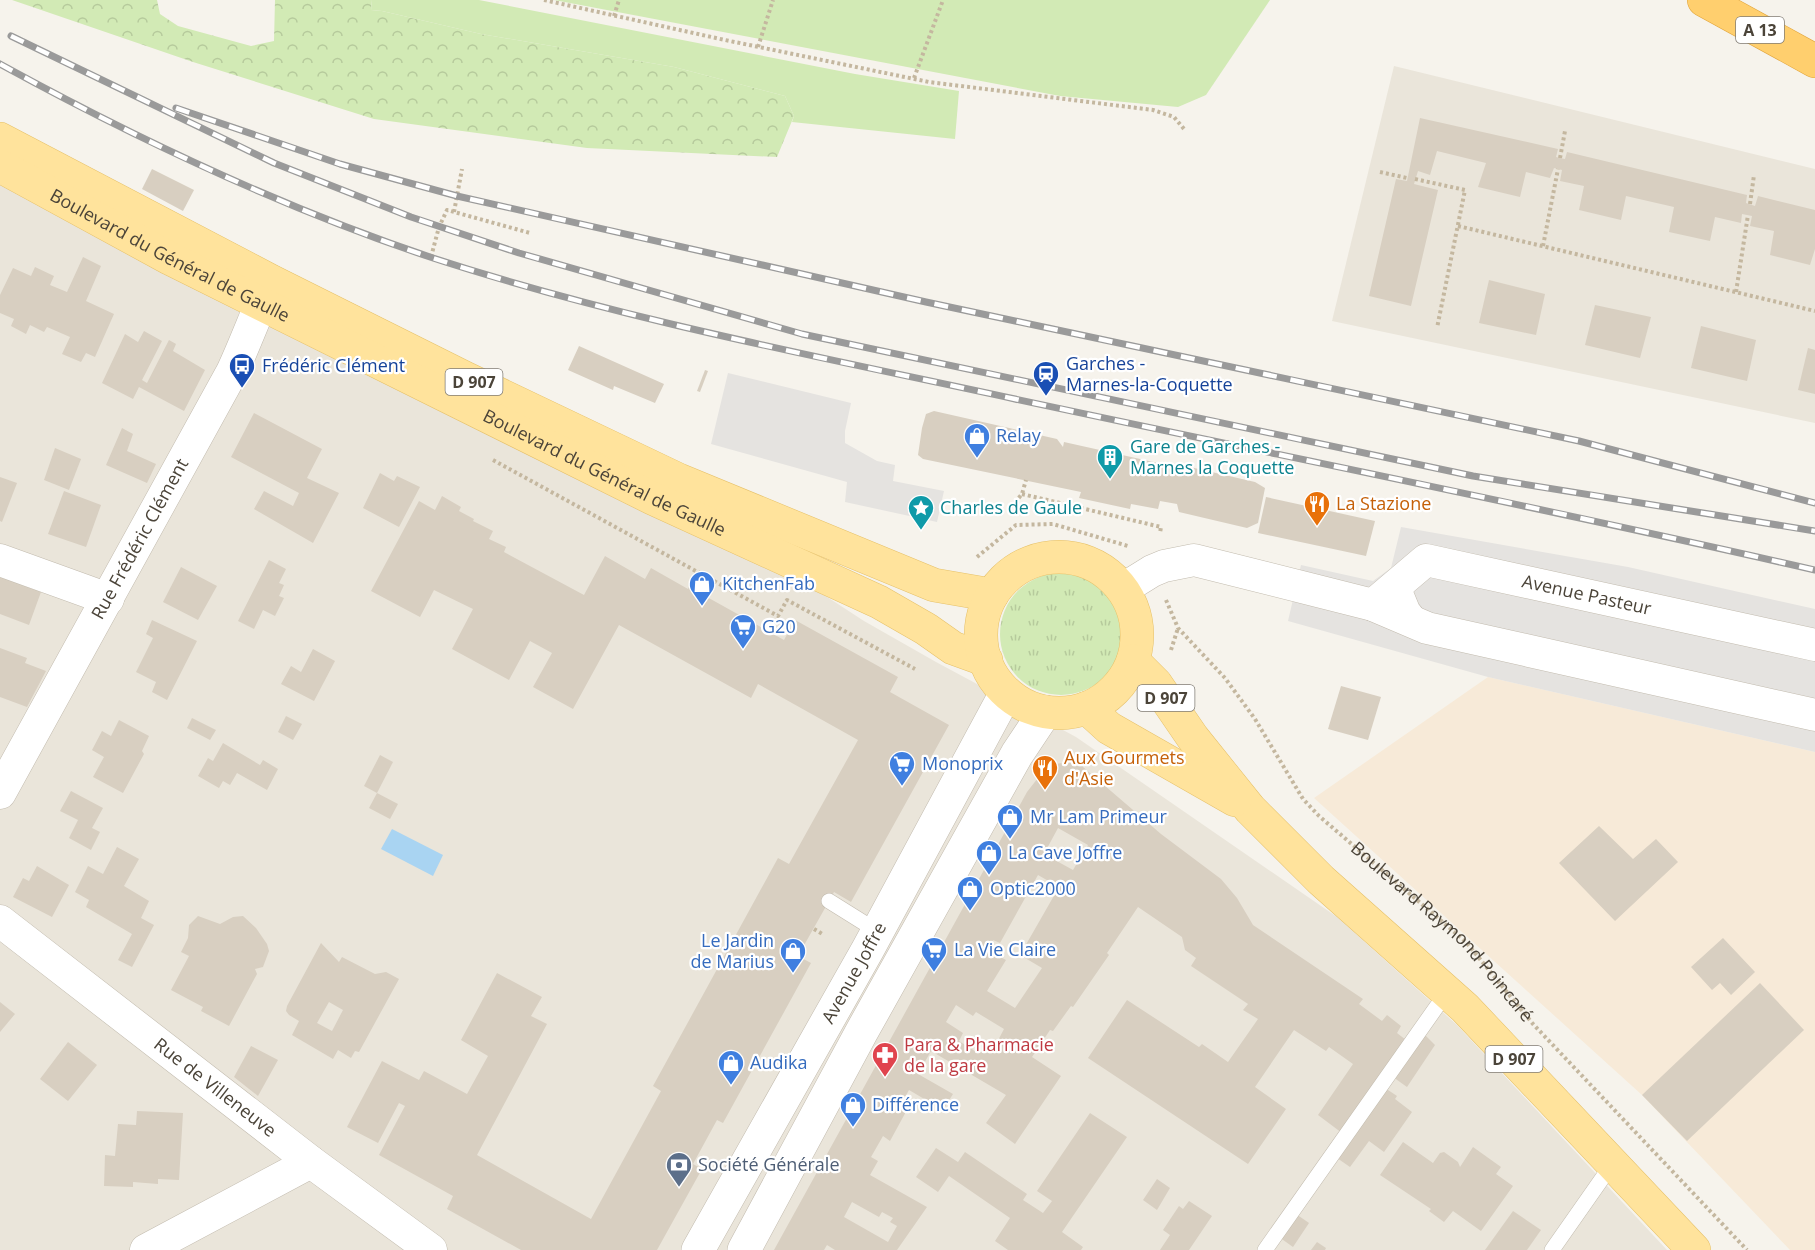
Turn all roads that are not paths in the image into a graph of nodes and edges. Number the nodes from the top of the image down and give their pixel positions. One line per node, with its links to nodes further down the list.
1 (1704, 0): 2 (highway, A 13)
2 (1815, 61)
3 (0, 139): 5 (main road, Boulevard du Général de Gaulle / D 907)
4 (0, 166): 5 (main road, Boulevard du Général de Gaulle / D 907)
5 (266, 292): 9 (main road, Boulevard du Général de Gaulle / D 907); 10 (street, Rue Frédéric Clément); 14 (main road, Boulevard du Général de Gaulle / D 907)
6 (0, 560): 10 (street)
7 (1401, 581): 11 (street, Avenue Pasteur); 12 (lane); 13 (street, Avenue Pasteur)
8 (1123, 589): 9 (main road); 11 (street); 15 (main road)
9 (992, 595): 14 (main road)
10 (108, 599): 20 (street, Rue Frédéric Clément)
11 (1373, 604): 12 (street)
12 (1427, 628): 19 (street)
13 (1815, 645)
14 (986, 660): 16 (main road)
15 (1134, 662): 17 (main road); 21 (main road, D 907)
16 (1006, 693): 18 (main road); 24 (street, Avenue Joffre)
17 (1087, 708): 18 (main road); 21 (main road, D 907)
18 (1045, 712): 31 (street, Avenue Joffre)
19 (1815, 715)
20 (0, 793)
21 (1250, 809): 25 (main road, Boulevard Raymond Poincaré / D 907)
22 (829, 901): 24 (lane)
23 (0, 921): 26 (street, Rue de Villeneuve)
24 (878, 931): 30 (street, Avenue Joffre)
25 (1447, 992): 27 (main road, Boulevard Raymond Poincaré / D 907); 32 (lane)
26 (311, 1162): 28 (street); 29 (street, Rue de Villeneuve)
27 (1613, 1163): 33 (lane); 34 (main road, Boulevard Raymond Poincaré / D 907)
28 (146, 1250)
29 (431, 1250)
30 (698, 1250)
31 (744, 1250)
32 (1265, 1250)
33 (1552, 1250)
34 (1694, 1250)

